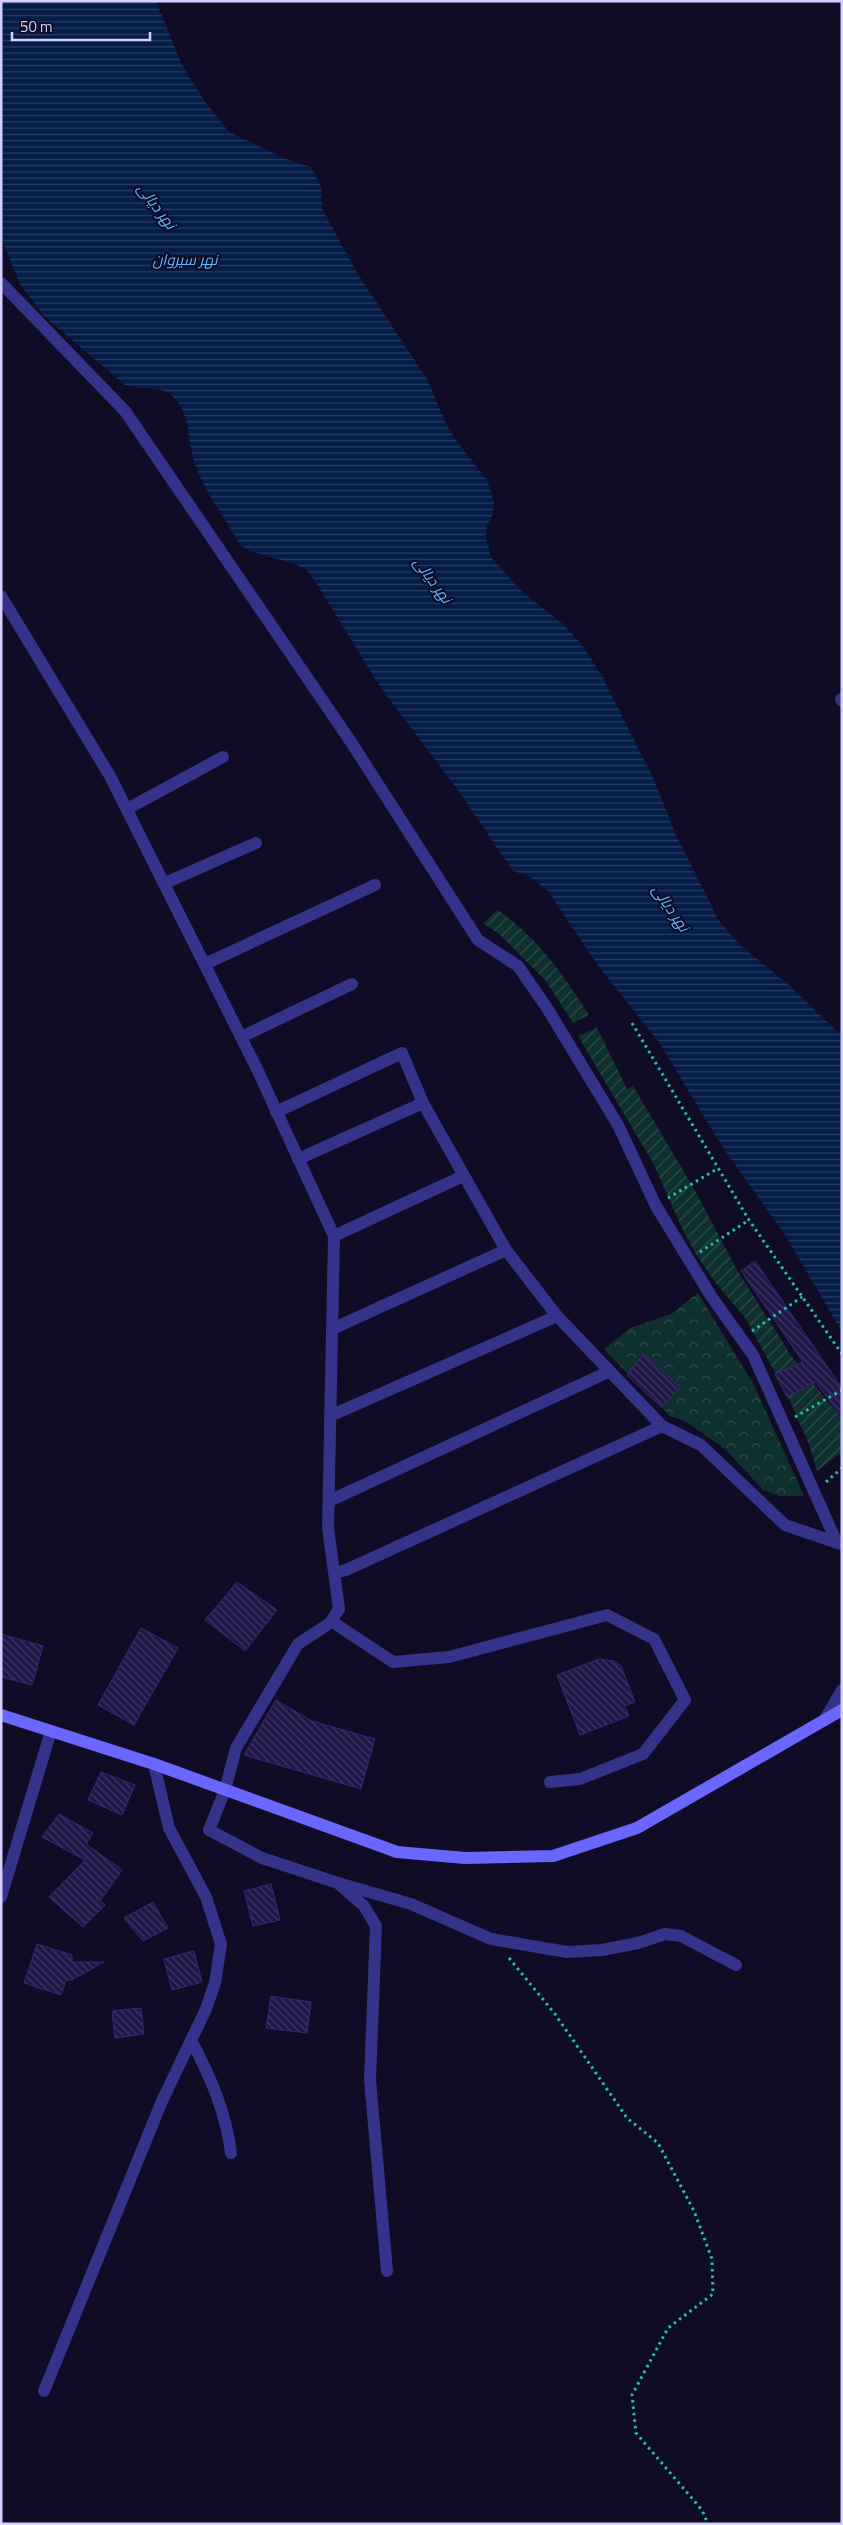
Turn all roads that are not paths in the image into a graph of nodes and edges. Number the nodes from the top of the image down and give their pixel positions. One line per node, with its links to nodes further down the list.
1 (1, 283): 23 (street)
2 (1, 596): 4 (street)
3 (223, 758): 4 (street)
4 (127, 808): 6 (street)
5 (256, 843): 6 (street)
6 (165, 883): 8 (street)
7 (375, 885): 8 (street)
8 (205, 964): 10 (street)
9 (352, 984): 10 (street)
10 (241, 1037): 12 (street)
11 (423, 1103): 12 (street); 13 (street); 14 (street)
12 (276, 1112): 13 (street)
13 (298, 1159): 15 (street)
14 (463, 1176): 15 (street); 16 (street)
15 (334, 1236): 18 (street)
16 (506, 1250): 17 (street); 18 (street)
17 (557, 1316): 19 (street); 20 (street)
18 (332, 1329): 20 (street)
19 (608, 1372): 21 (street); 22 (street)
20 (330, 1416): 22 (street)
21 (662, 1426): 23 (street); 24 (street)
22 (329, 1501): 24 (street)
23 (839, 1544)
24 (335, 1573): 25 (street)
25 (331, 1621): 32 (street); 33 (street)
26 (842, 1690): 29 (street)
27 (842, 1710): 29 (main road)
28 (1, 1716): 30 (main road)
29 (825, 1719): 33 (main road)
30 (51, 1731): 31 (main road); 35 (street)
31 (154, 1764): 33 (main road); 37 (street)
32 (550, 1782)
33 (225, 1790): 34 (street)
34 (338, 1883): 36 (street); 39 (street)
35 (1, 1897)
36 (736, 1965)
37 (191, 2040): 38 (street); 40 (street)
38 (231, 2153)
39 (387, 2271)
40 (44, 2391)

